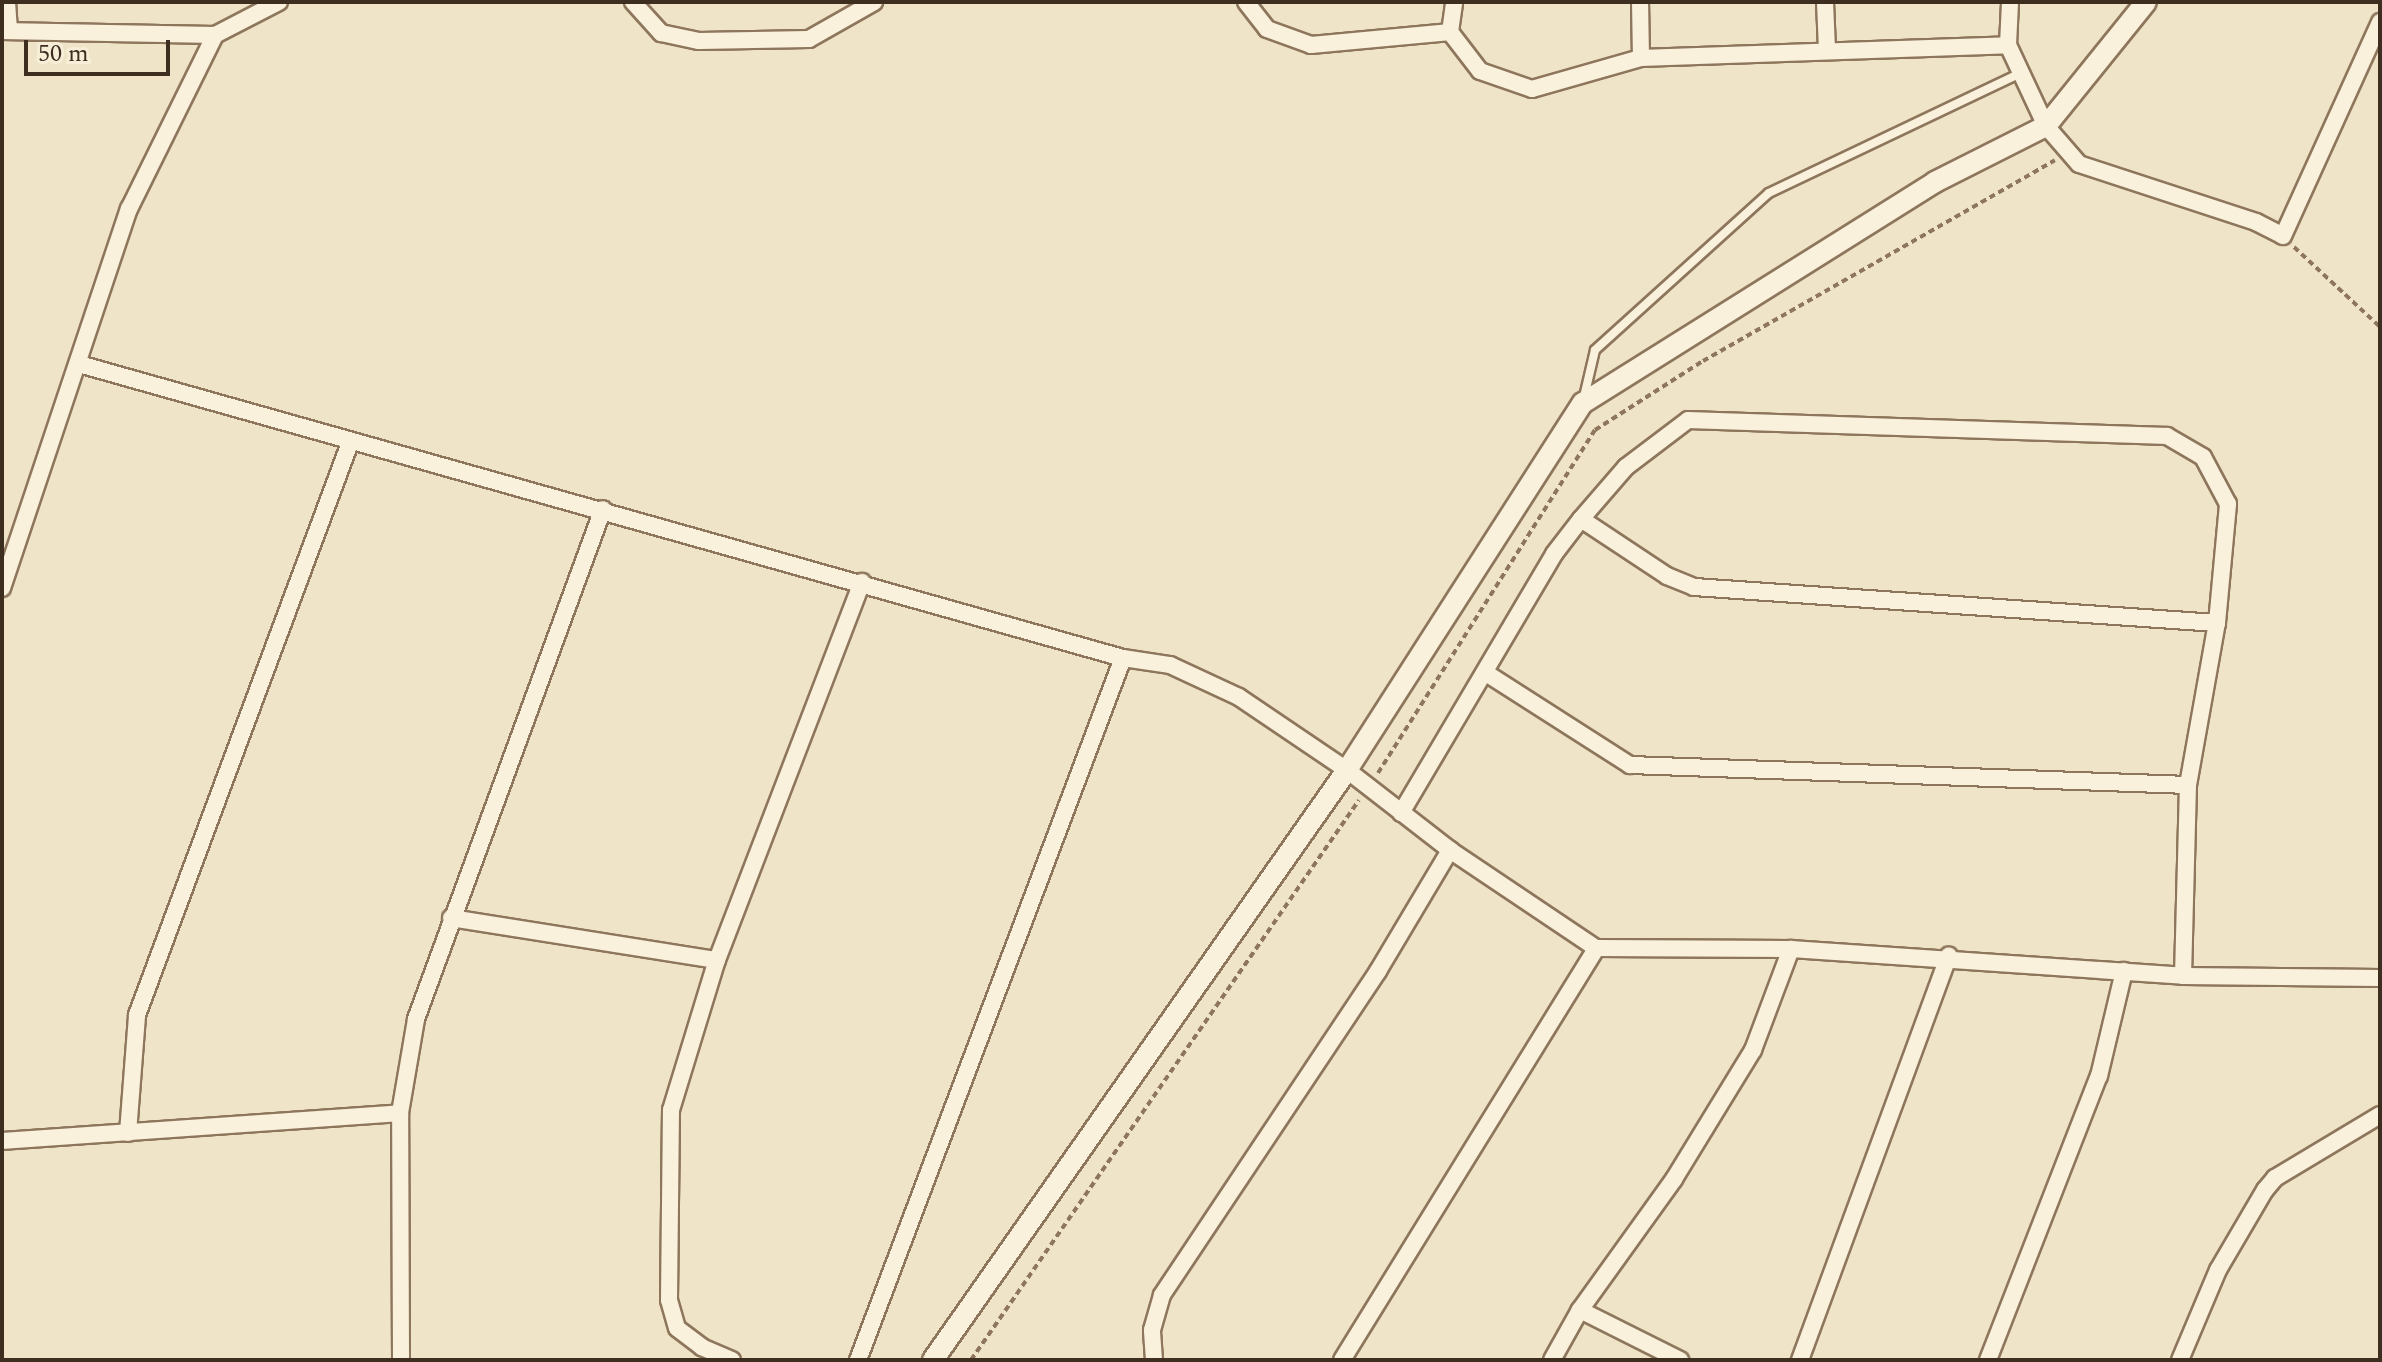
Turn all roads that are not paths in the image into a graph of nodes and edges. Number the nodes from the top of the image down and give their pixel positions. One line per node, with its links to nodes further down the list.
1 (7, 2): 12 (street)
2 (279, 2): 14 (street)
3 (633, 2): 4 (street)
4 (874, 2)
5 (1246, 2): 13 (street)
6 (1454, 2): 13 (street)
7 (1640, 2): 17 (street)
8 (1825, 2): 16 (street)
9 (2010, 2): 15 (street)
10 (2146, 2): 19 (street)
11 (2380, 22): 19 (street)
12 (6, 31): 14 (street)
13 (1450, 32): 17 (street)
14 (215, 35): 20 (street)
15 (2008, 45): 16 (street); 18 (street)
16 (1827, 50): 17 (street)
17 (1641, 58)
18 (2019, 74): 19 (street); 21 (lane)
19 (2046, 126): 21 (street)
20 (79, 364): 22 (street); 25 (street)
21 (1583, 403): 30 (street)
22 (350, 443): 23 (street); 44 (street)
23 (603, 509): 26 (street); 34 (street)
24 (1581, 519): 27 (street); 27 (street); 29 (street)
25 (4, 577)
26 (862, 582): 28 (street); 38 (street)
27 (2217, 623): 31 (street)
28 (1123, 658): 30 (street); 49 (street)
29 (1486, 673): 31 (street); 32 (street)
30 (1347, 770): 32 (street); 50 (street)
31 (2188, 785): 40 (street)
32 (1401, 813): 33 (street)
33 (1450, 850): 35 (street); 51 (street)
34 (451, 918): 38 (street); 42 (street)
35 (1596, 948): 36 (street); 52 (street)
36 (1791, 949): 37 (street); 46 (street)
37 (1949, 956): 39 (street); 55 (street)
38 (717, 960): 48 (street)
39 (2124, 971): 40 (street); 56 (street)
40 (2183, 976): 41 (street)
41 (2380, 978)
42 (400, 1113): 44 (street); 47 (street)
43 (2380, 1115): 57 (street)
44 (128, 1133): 45 (street)
45 (2, 1141)
46 (1580, 1310): 53 (street); 54 (street)
47 (401, 1360)
48 (732, 1360)
49 (858, 1360)
50 (933, 1360)
51 (1154, 1360)
52 (1342, 1360)
53 (1552, 1360)
54 (1680, 1360)
55 (1800, 1360)
56 (1988, 1360)
57 (2180, 1360)

